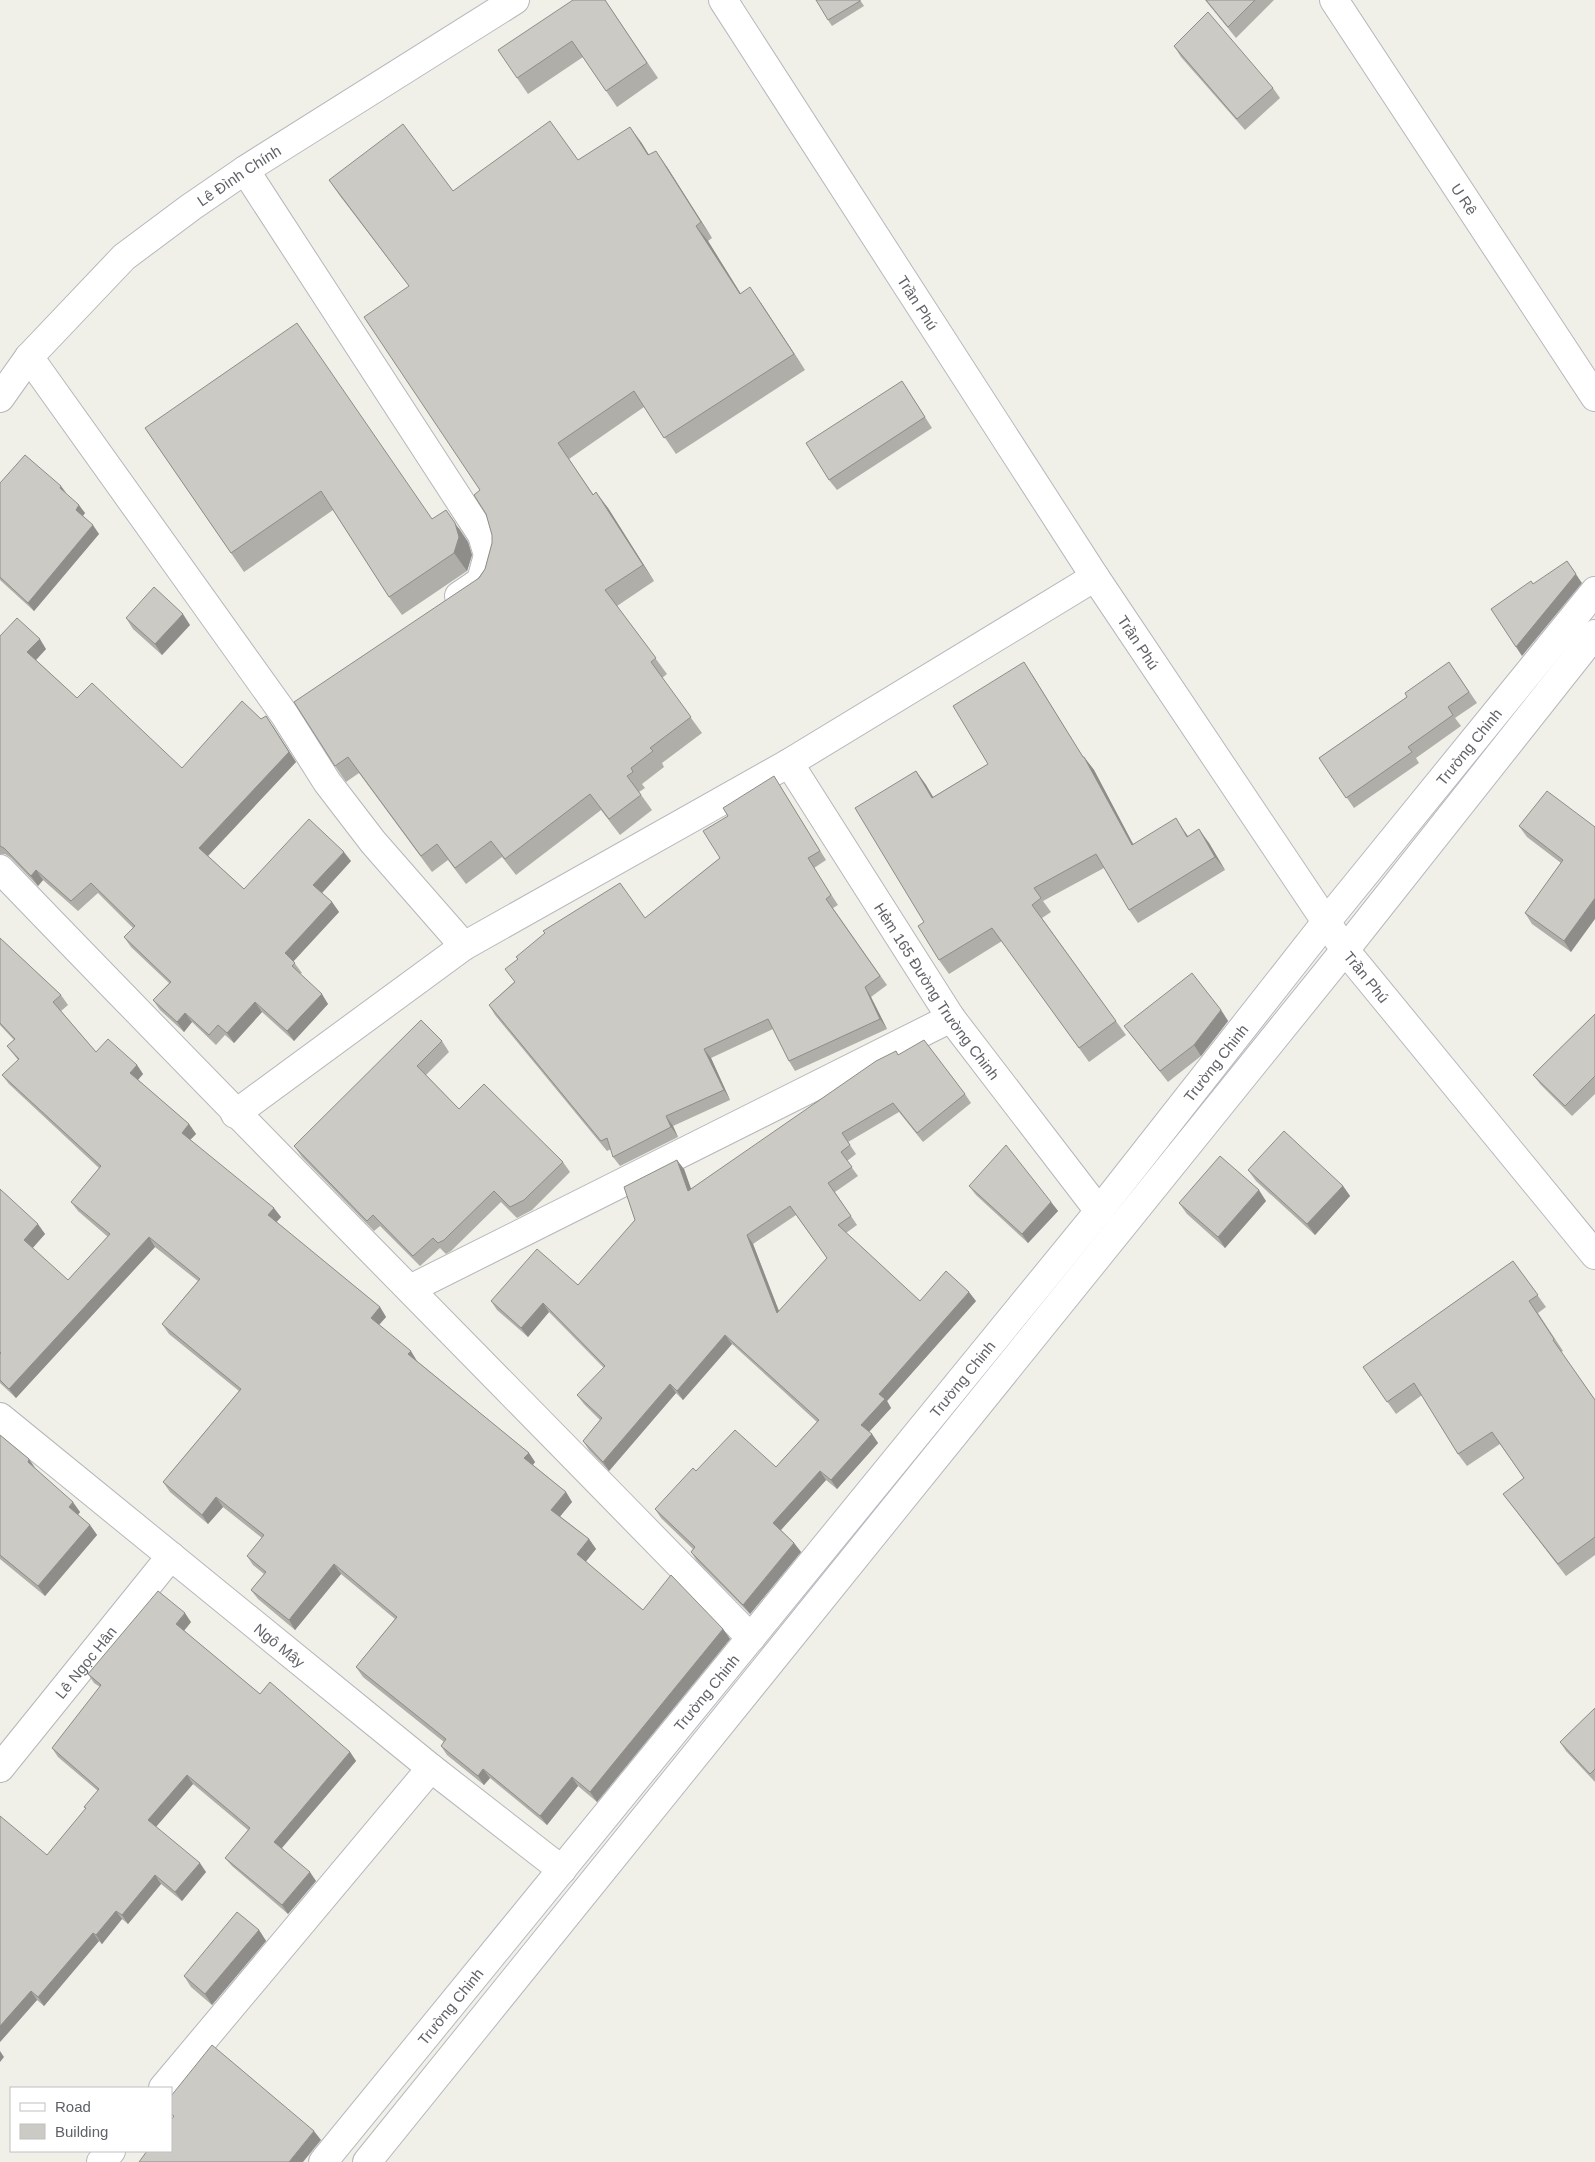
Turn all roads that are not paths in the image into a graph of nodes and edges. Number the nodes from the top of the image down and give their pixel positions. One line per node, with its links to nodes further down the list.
1 (515, 0): 4 (street, Lê Đình Chính)
2 (723, 0): 8 (street, Trần Phú)
3 (1334, 0): 6 (street, U Rê)
4 (245, 170): 5 (street, Lê Đình Chính); 10 (street)
5 (29, 357): 7 (street, Lê Đình Chính); 13 (street)
6 (1595, 397)
7 (0, 398)
8 (1095, 577): 14 (street); 16 (street, Trần Phú)
9 (1595, 591): 16 (street, Trường Chinh)
10 (440, 608)
11 (1595, 634): 18 (street, Trường Chinh)
12 (309, 698): 13 (street)
13 (284, 714): 17 (street)
14 (789, 763): 17 (street); 19 (street, Hẻm 165 Đường Trường Chinh)
15 (0, 869): 20 (street)
16 (1326, 922): 18 (street, Trần Phú); 21 (street, Trường Chinh)
17 (464, 946): 20 (street)
18 (1345, 950): 22 (street, Trần Phú); 34 (street, Trường Chinh)
19 (951, 1018): 21 (street, Hẻm 165 Đường Trường Chinh); 23 (street)
20 (235, 1114): 23 (street)
21 (1099, 1211): 26 (street, Trường Chinh)
22 (1595, 1256)
23 (410, 1289): 26 (street)
24 (0, 1417): 25 (street, Ngô Mây)
25 (171, 1556): 27 (street, Lê Ngọc Hân); 28 (street, Ngô Mây)
26 (751, 1638): 29 (street, Trường Chinh)
27 (0, 1768)
28 (431, 1768): 29 (street, Ngô Mây); 30 (street)
29 (562, 1870): 33 (street, Trường Chinh)
30 (164, 2087)
31 (110, 2152): 32 (street)
32 (101, 2162)
33 (323, 2162)
34 (367, 2162)

